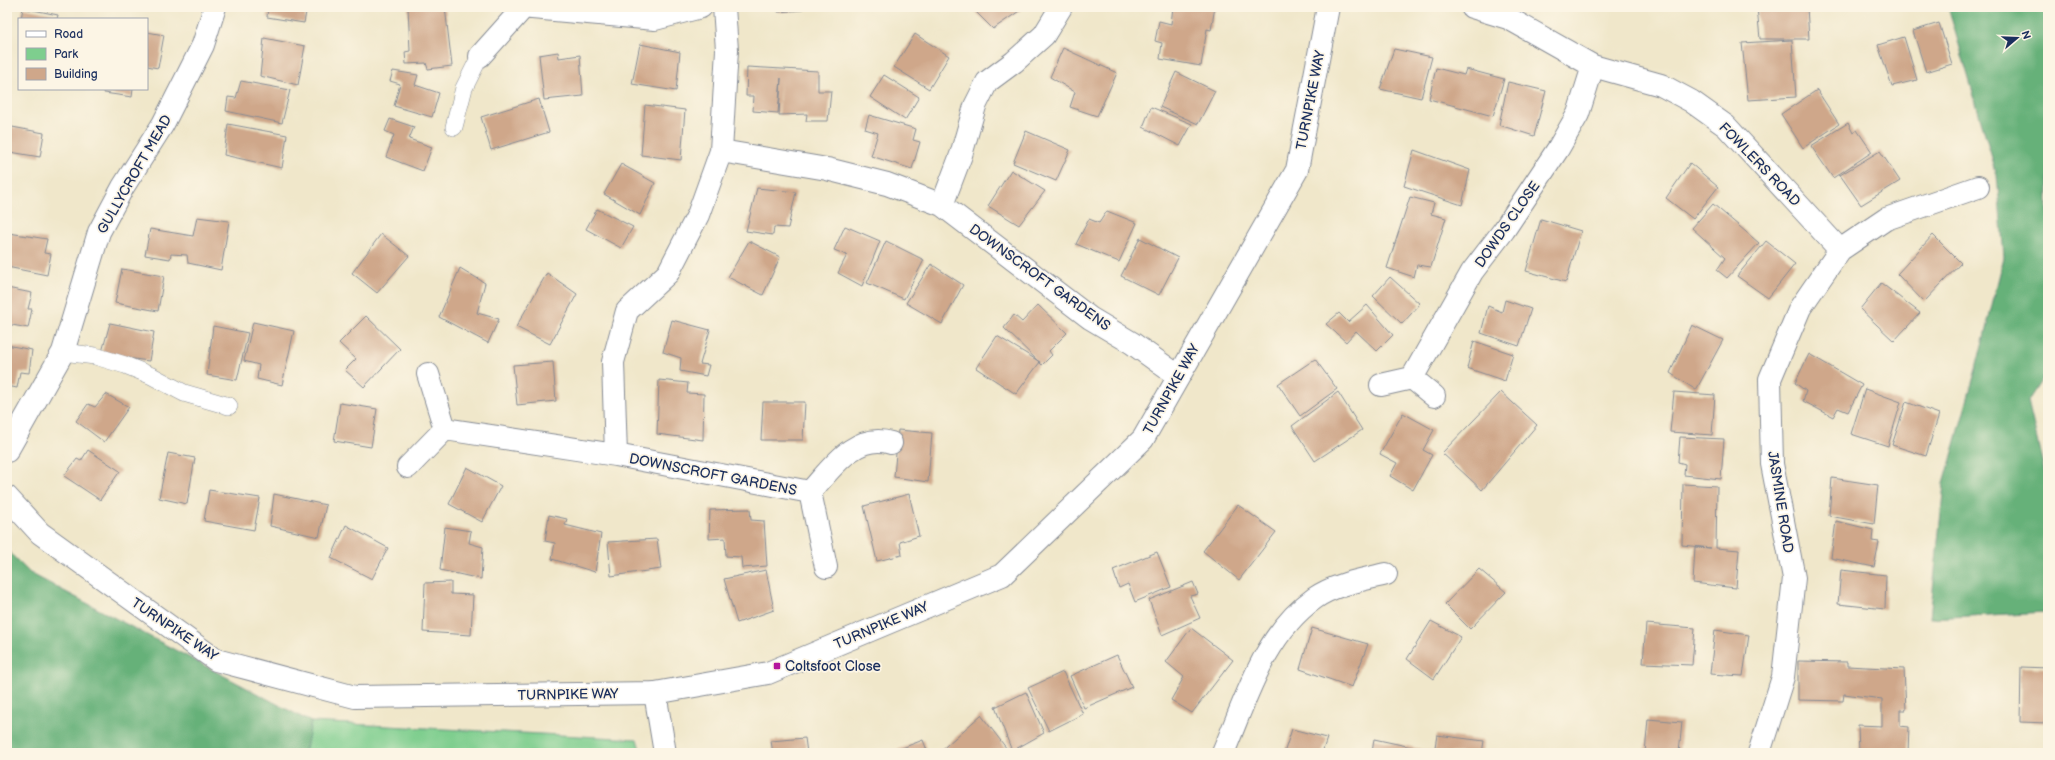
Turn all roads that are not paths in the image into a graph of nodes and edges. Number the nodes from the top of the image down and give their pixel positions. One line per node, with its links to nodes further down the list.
1 (214, 7): 15 (street, GULLYCROFT MEAD)
2 (701, 7): 7 (street)
3 (724, 7): 11 (street, DOWNSCROFT GARDENS)
4 (1061, 7): 13 (street)
5 (1328, 7): 17 (street, TURNPIKE WAY)
6 (1472, 7): 9 (street, FOWLERS ROAD)
7 (522, 8): 8 (street)
8 (480, 56): 10 (lane)
9 (1593, 66): 14 (street, FOWLERS ROAD); 18 (street, DOWDS CLOSE)
10 (454, 128)
11 (721, 151): 13 (street, DOWNSCROFT GARDENS); 25 (street, DOWNSCROFT GARDENS)
12 (1978, 187): 14 (street, JASMINE ROAD)
13 (942, 205): 17 (street, DOWNSCROFT GARDENS)
14 (1840, 250): 34 (street, JASMINE ROAD)
15 (63, 352): 21 (lane); 24 (street, GULLYCROFT MEAD)
16 (428, 374): 22 (street)
17 (1178, 376): 31 (street, TURNPIKE WAY)
18 (1412, 378): 19 (street); 20 (street)
19 (1381, 385)
20 (1434, 396)
21 (228, 406)
22 (445, 429): 25 (street, DOWNSCROFT GARDENS); 26 (street)
23 (891, 443): 27 (street, DOWNSCROFT GARDENS)
24 (7, 451)
25 (616, 455): 27 (street, DOWNSCROFT GARDENS)
26 (408, 467)
27 (810, 492): 29 (street, DOWNSCROFT GARDENS)
28 (7, 497): 31 (street, TURNPIKE WAY)
29 (826, 567)
30 (1386, 574): 33 (street)
31 (655, 693): 32 (street)
32 (665, 753)
33 (1223, 753)
34 (1759, 753)

